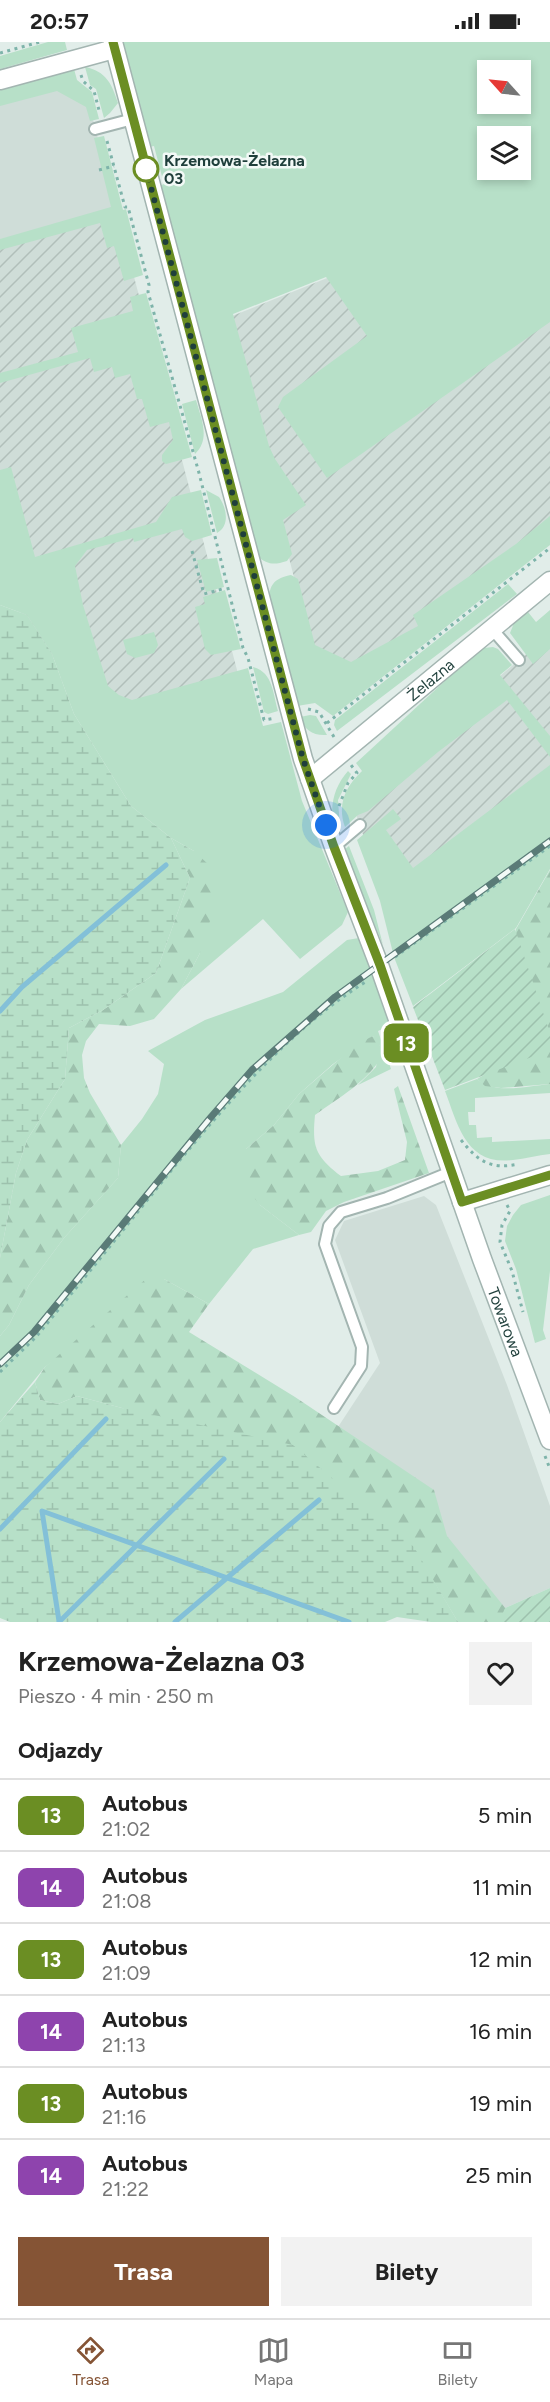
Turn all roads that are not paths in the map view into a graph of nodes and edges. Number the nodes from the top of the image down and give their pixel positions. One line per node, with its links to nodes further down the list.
1 (114, 45): 2 (street); 3 (street, Towarowa)
2 (0, 80)
3 (133, 119): 4 (lane); 8 (street, Towarowa)
4 (99, 128)
5 (550, 581): 6 (street, Żelazna)
6 (492, 629): 7 (lane); 8 (street, Żelazna)
7 (519, 660)
8 (310, 780): 10 (street, Towarowa)
9 (360, 825): 10 (lane)
10 (334, 847): 11 (street, Towarowa)
11 (452, 1172): 13 (street, Towarowa); 14 (lane)
12 (550, 1175): 13 (street)
13 (462, 1202): 15 (street, Towarowa)
14 (334, 1408)
15 (550, 1440)

